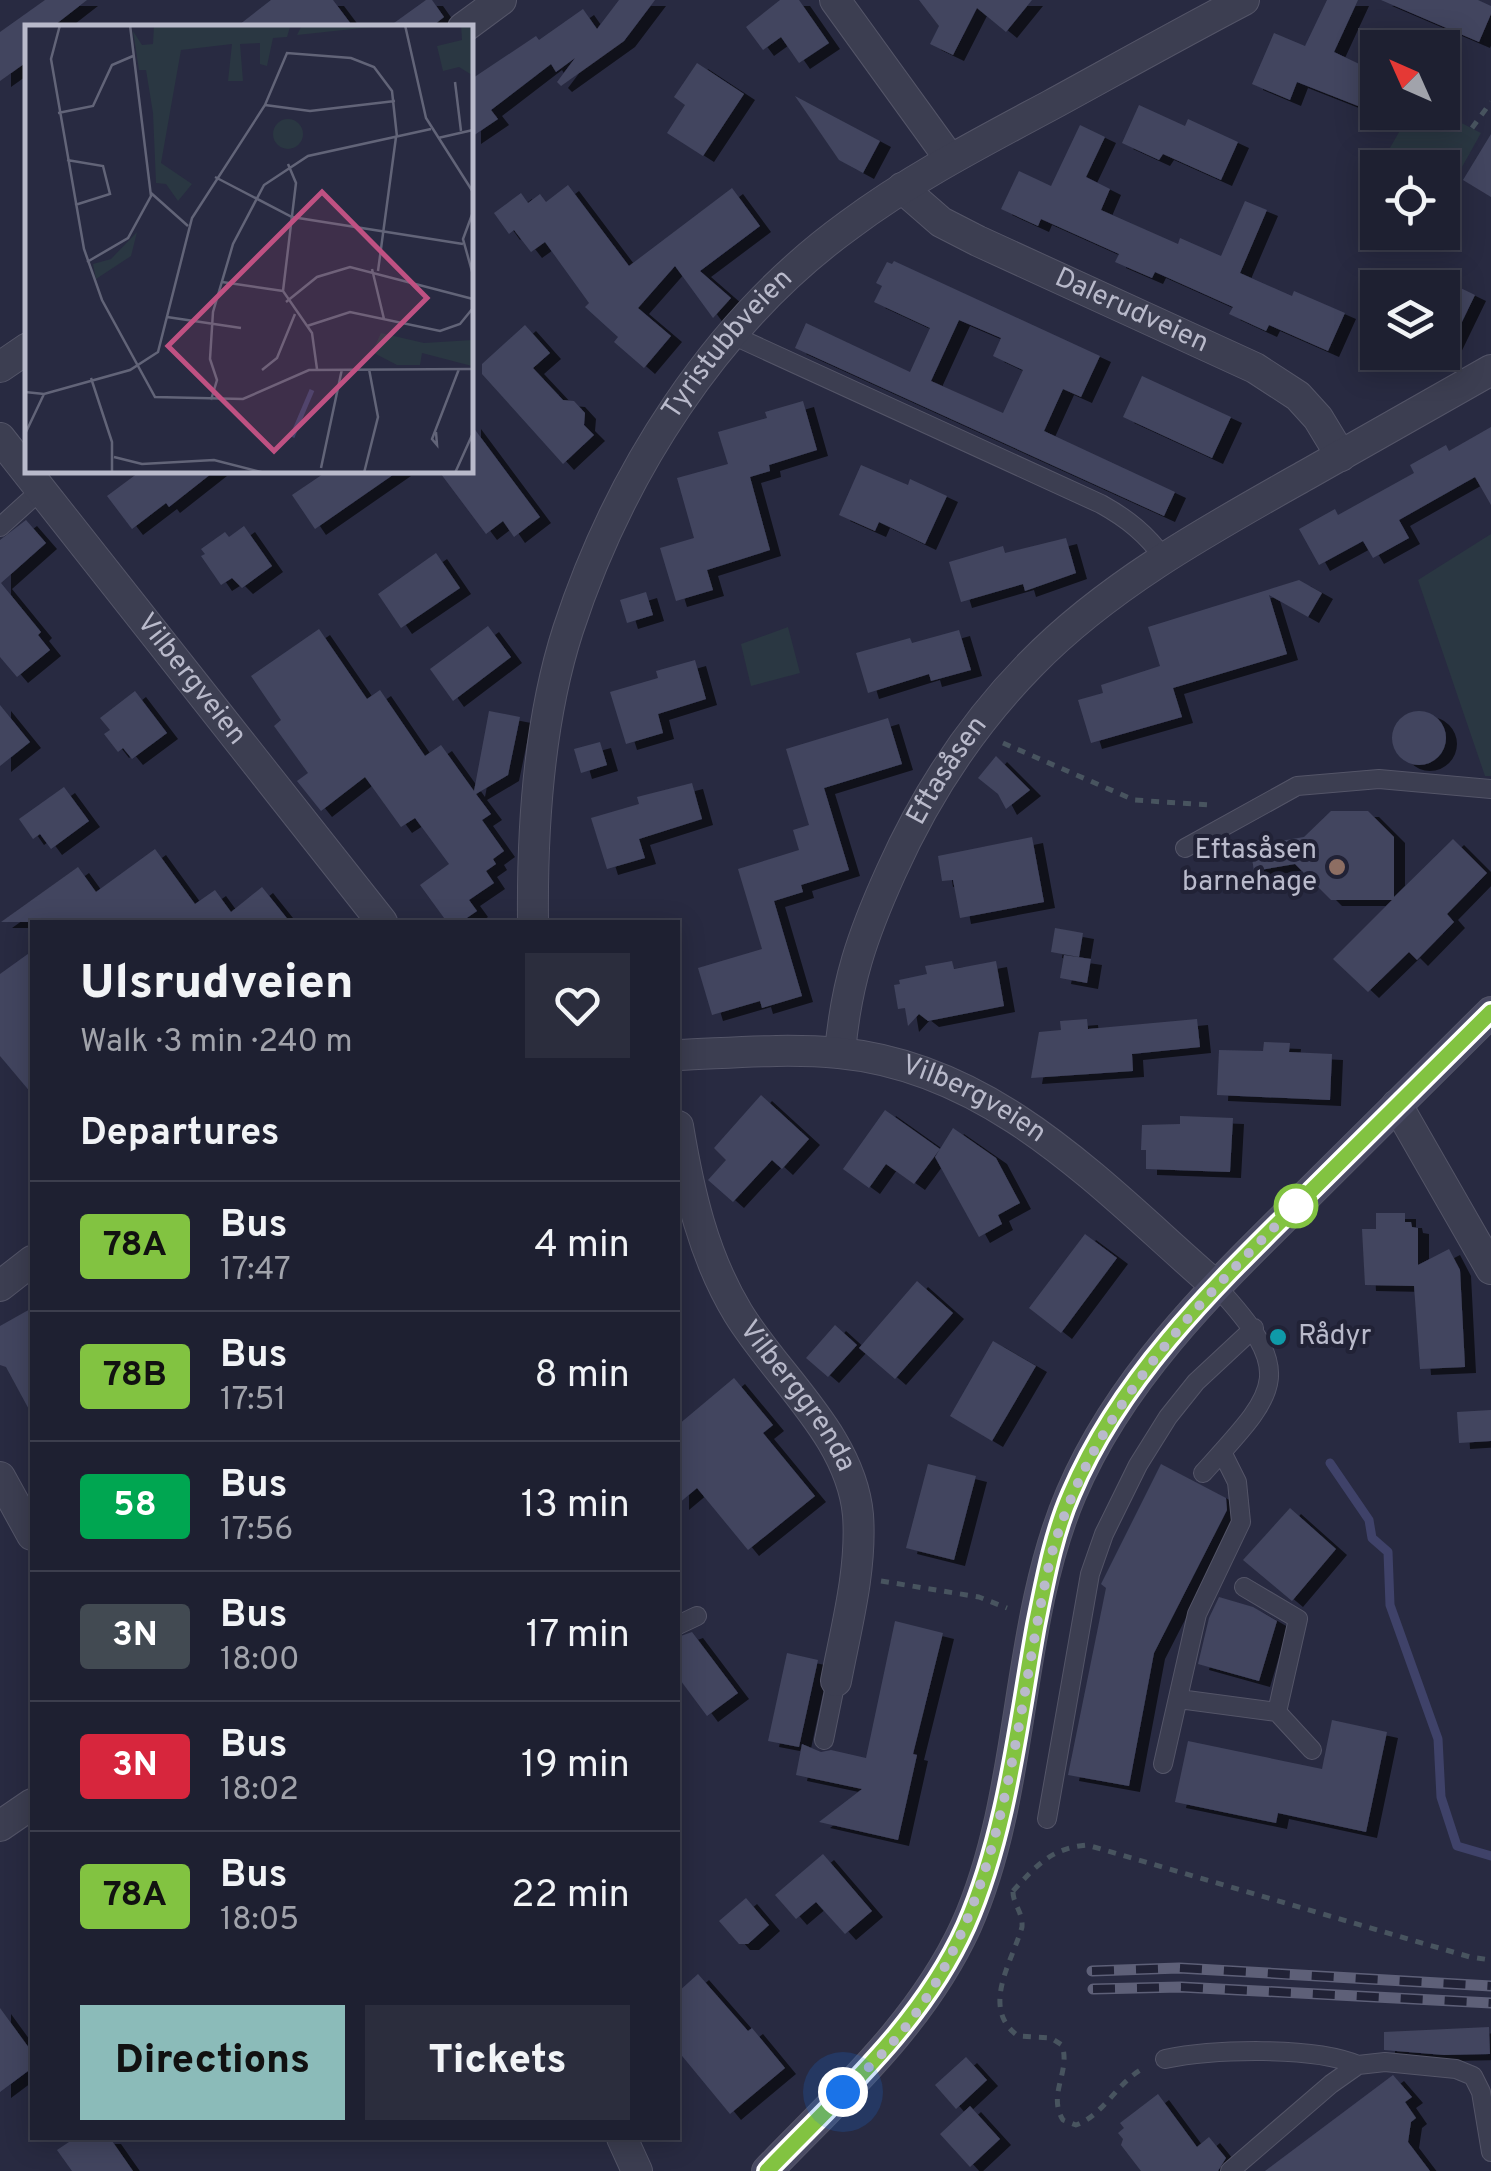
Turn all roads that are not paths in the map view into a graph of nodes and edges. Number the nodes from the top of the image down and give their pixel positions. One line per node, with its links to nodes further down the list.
1 (500, 0): 4 (street)
2 (835, 0): 5 (street)
3 (1244, 0): 5 (street, Tyristubbveien)
4 (466, 25)
5 (950, 160): 6 (street, Tyristubbveien)
6 (902, 188): 7 (street, Tyristubbveien); 12 (street, Dalerudveien)
7 (730, 334): 17 (lane); 21 (street, Tyristubbveien)
8 (25, 350): 9 (street)
9 (0, 368)
10 (1491, 370): 12 (street, Eftasåsen)
11 (0, 438): 13 (street, Vilbergveien)
12 (1341, 456): 17 (street, Eftasåsen)
13 (25, 470)
14 (26, 472): 15 (street, Vilbergveien)
15 (40, 490): 16 (lane); 20 (street, Vilbergveien)
16 (0, 527)
17 (1164, 558): 23 (street, Eftasåsen)
18 (1491, 789): 19 (lane)
19 (1185, 848)
20 (380, 920)
21 (534, 920)
22 (1491, 1012): 25 (street)
23 (840, 1053): 24 (street, Vilbergveien); 30 (street, Vilbergveien)
24 (680, 1055)
25 (1397, 1105): 28 (street); 30 (street)
26 (680, 1135): 39 (street, Vilberggrenda)
27 (30, 1263): 29 (street)
28 (1491, 1269)
29 (0, 1286)
30 (1216, 1286): 31 (lane); 53 (street)
31 (1254, 1328): 32 (lane); 46 (lane)
32 (1222, 1452): 33 (lane); 40 (lane)
33 (1203, 1473)
34 (0, 1477): 35 (street)
35 (30, 1531)
36 (1244, 1587): 41 (lane)
37 (697, 1616): 38 (lane)
38 (680, 1624)
39 (836, 1681): 42 (lane)
40 (1179, 1699): 41 (lane); 44 (lane)
41 (1278, 1712): 43 (lane)
42 (824, 1740)
43 (1312, 1750)
44 (1163, 1764)
45 (30, 1805): 47 (street)
46 (1047, 1819)
47 (0, 1826)
48 (1165, 2059): 49 (lane)
49 (1358, 2065): 51 (lane); 54 (lane)
50 (623, 2140): 52 (street)
51 (1491, 2152)
52 (637, 2171)
53 (767, 2171)
54 (1230, 2171)

